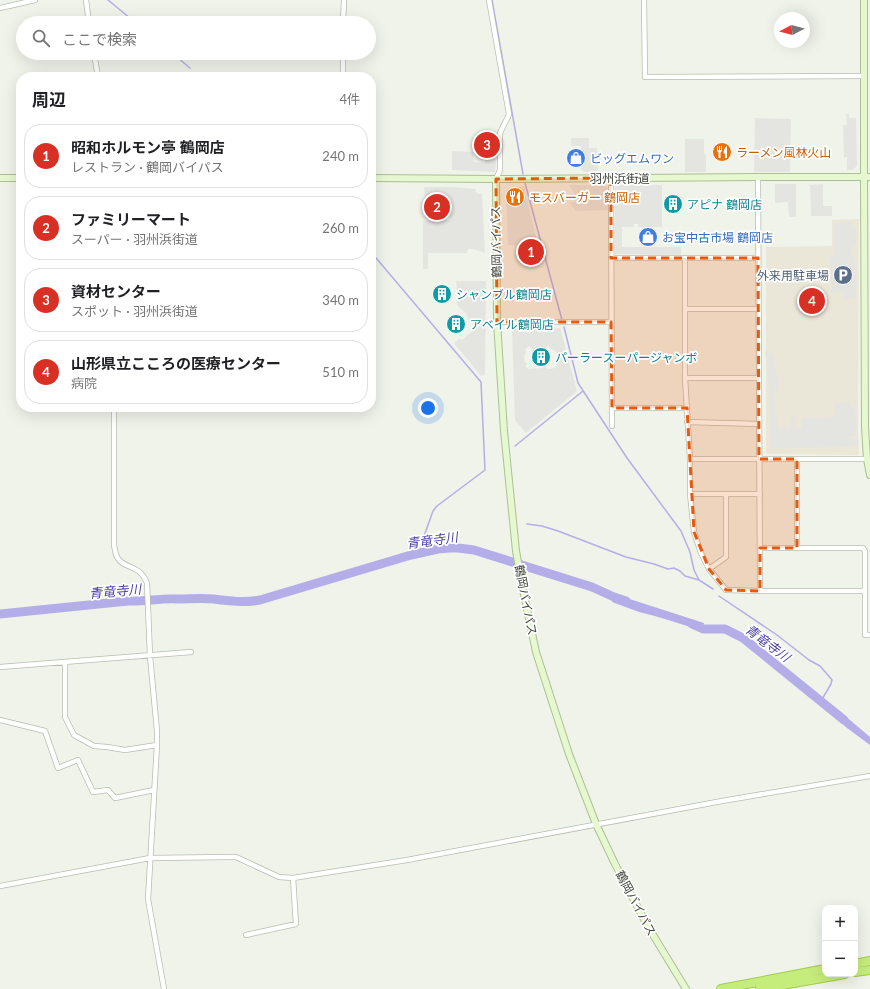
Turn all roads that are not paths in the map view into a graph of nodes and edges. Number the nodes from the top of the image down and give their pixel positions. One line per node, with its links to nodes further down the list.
1 (35, 0): 7 (street)
2 (86, 0): 9 (street)
3 (344, 0): 10 (street)
4 (489, 0): 22 (street)
5 (644, 0): 15 (street)
6 (864, 0): 8 (main road)
7 (0, 8)
8 (867, 13): 15 (main road)
9 (88, 16)
10 (344, 16)
11 (95, 60): 13 (street)
12 (343, 60): 14 (street)
13 (97, 72)
14 (343, 72)
15 (863, 76): 17 (main road)
16 (758, 177): 17 (main road, 羽州浜街道); 21 (main road, 羽州浜街道); 25 (street)
17 (867, 177): 30 (main road)
18 (0, 178): 19 (main road)
19 (16, 178)
20 (376, 178): 22 (main road, 羽州浜街道)
21 (611, 178): 22 (main road, 羽州浜街道); 23 (street)
22 (496, 179): 28 (main road, 鶴岡バイパス)
23 (611, 258): 24 (street); 29 (street)
24 (685, 258): 25 (street); 26 (street)
25 (758, 258): 27 (street)
26 (685, 309): 27 (street); 31 (street)
27 (758, 309): 32 (street)
28 (498, 322): 29 (street); 61 (main road, 鶴岡バイパス)
29 (611, 322): 33 (street)
30 (867, 326): 42 (main road)
31 (685, 378): 32 (street); 34 (street)
32 (759, 378): 37 (street)
33 (612, 408): 34 (street); 38 (street)
34 (687, 408): 36 (street)
35 (114, 412): 54 (street)
36 (687, 422): 37 (street); 39 (street)
37 (759, 424): 40 (street)
38 (612, 426)
39 (690, 459): 40 (street); 44 (street)
40 (759, 459): 41 (street); 46 (street)
41 (797, 459): 42 (street); 48 (street)
42 (867, 459): 43 (main road)
43 (870, 475)
44 (690, 494): 45 (street); 49 (street)
45 (726, 494): 46 (street); 49 (street)
46 (760, 494): 47 (street)
47 (760, 548): 48 (street); 51 (street)
48 (797, 548): 50 (street)
49 (709, 569): 51 (street)
50 (865, 590): 51 (street); 52 (street)
51 (760, 591)
52 (870, 635)
53 (191, 652): 54 (street)
54 (150, 656): 55 (street); 58 (street)
55 (65, 662): 56 (street); 58 (street)
56 (0, 667)
57 (0, 720): 60 (street)
58 (157, 745): 60 (street)
59 (870, 776): 61 (street)
60 (154, 790): 62 (street)
61 (596, 824): 63 (street); 73 (main road, 鶴岡バイパス)
62 (150, 858): 63 (street); 64 (street); 72 (street)
63 (293, 878): 65 (street)
64 (0, 886)
65 (246, 935)
66 (870, 961): 67 (highway)
67 (858, 963)
68 (822, 970): 74 (highway)
69 (870, 970): 70 (highway)
70 (858, 972)
71 (828, 977): 75 (highway)
72 (164, 989)
73 (686, 989)
74 (720, 989)
75 (760, 989)

